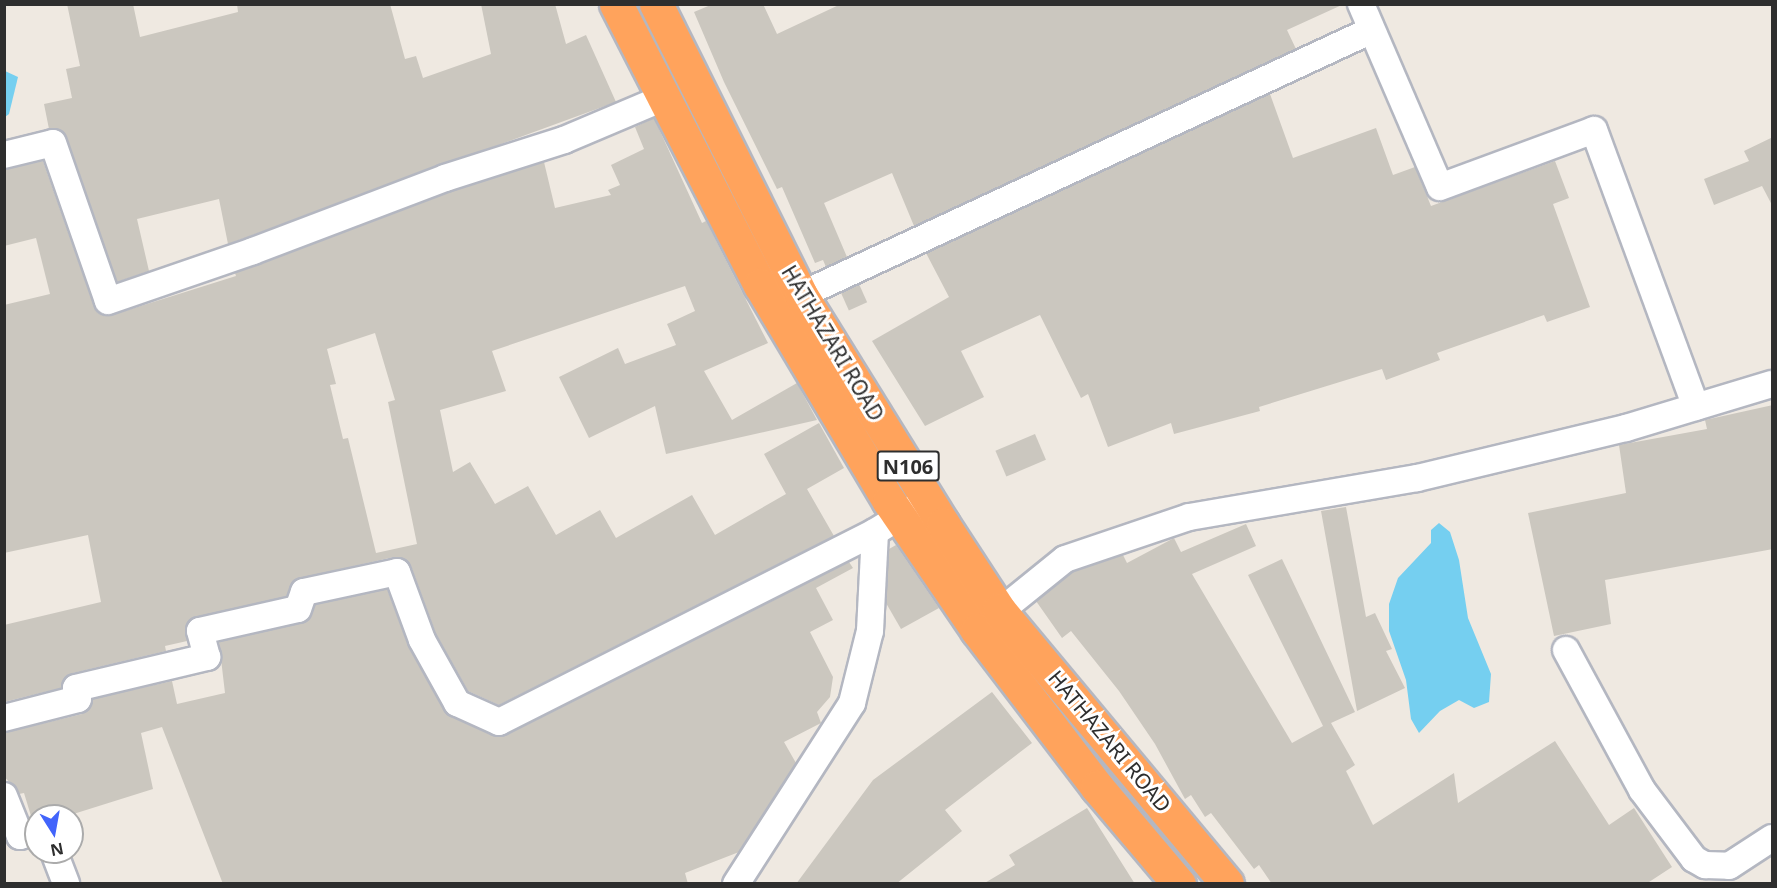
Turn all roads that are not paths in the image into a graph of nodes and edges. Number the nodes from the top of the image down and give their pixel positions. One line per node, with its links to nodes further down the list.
1 (616, 4): 5 (highway, HATHAZARI ROAD / N106)
2 (656, 4): 7 (highway, HATHAZARI ROAD / N106)
3 (1360, 4): 4 (street)
4 (1372, 30): 7 (street); 9 (street)
5 (666, 97): 6 (street); 11 (highway, HATHAZARI ROAD / N106)
6 (4, 155)
7 (801, 295): 10 (highway, HATHAZARI ROAD / N106)
8 (1773, 384): 9 (street)
9 (1696, 407): 12 (street)
10 (928, 498): 11 (street); 12 (highway, HATHAZARI ROAD / N106)
11 (888, 525): 12 (highway, HATHAZARI ROAD / N106); 14 (street); 20 (street)
12 (988, 620): 21 (highway, HATHAZARI ROAD / N106); 22 (highway, HATHAZARI ROAD / N106)
13 (1566, 650): 17 (street)
14 (4, 718)
15 (4, 796): 16 (street)
16 (24, 835)
17 (1773, 838)
18 (58, 864): 19 (street)
19 (66, 884)
20 (736, 884)
21 (1179, 884)
22 (1227, 884)

